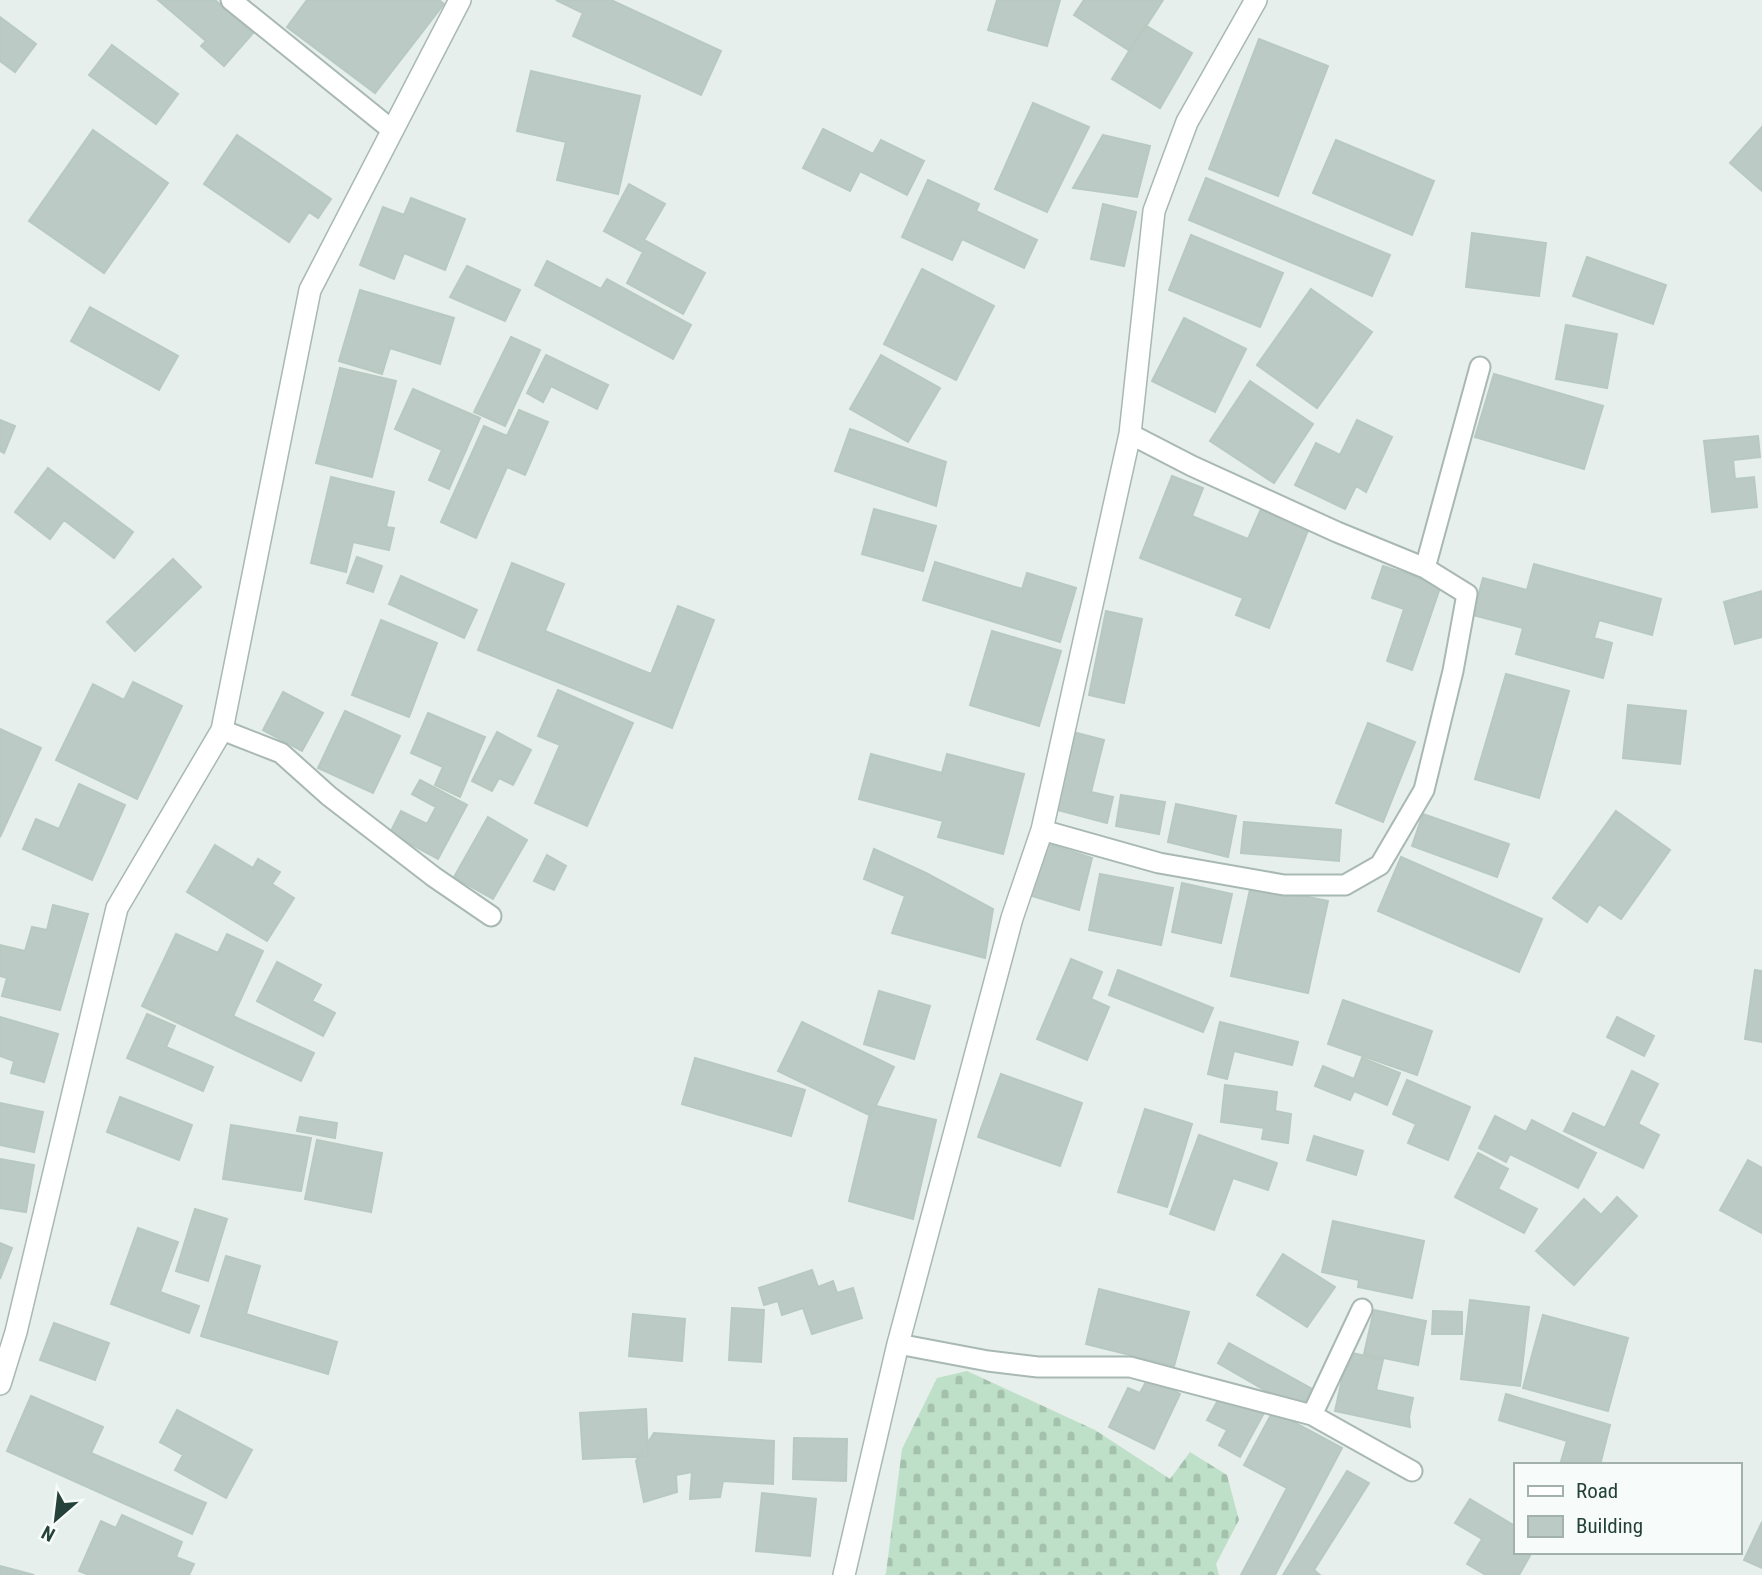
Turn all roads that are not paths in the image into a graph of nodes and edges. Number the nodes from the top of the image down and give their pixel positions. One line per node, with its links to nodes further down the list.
1 (231, 0): 4 (lane)
2 (1256, 0): 6 (street)
3 (458, 1): 4 (street)
4 (392, 130): 8 (street)
5 (1480, 367): 7 (lane)
6 (1130, 435): 7 (lane); 9 (street)
7 (1426, 568): 9 (lane)
8 (222, 730): 10 (lane); 13 (street)
9 (1041, 830): 12 (street)
10 (491, 916)
11 (1362, 1309): 14 (lane)
12 (898, 1343): 14 (lane); 16 (street)
13 (0, 1384)
14 (1312, 1415): 15 (lane)
15 (1412, 1471)
16 (844, 1575)

